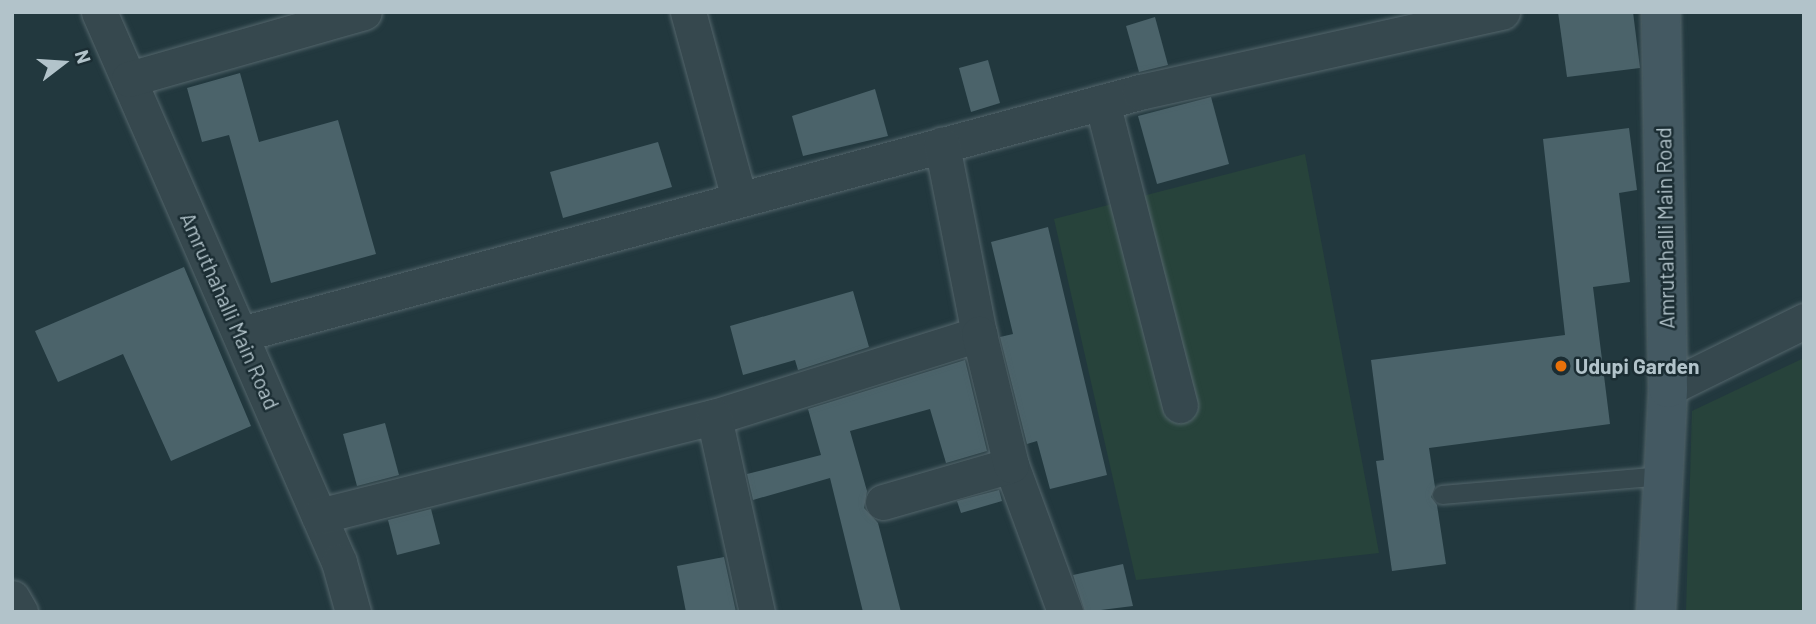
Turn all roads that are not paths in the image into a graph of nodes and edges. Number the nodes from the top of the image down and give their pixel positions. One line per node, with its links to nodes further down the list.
1 (99, 12): 6 (street, Amruthahalli Main Road)
2 (364, 12): 6 (street)
3 (688, 12): 9 (street)
4 (1502, 12): 7 (street)
5 (1661, 12): 13 (street, Amrutahalli Main Road)
6 (129, 79): 11 (street, Amruthahalli Main Road)
7 (1102, 102): 8 (street); 14 (street)
8 (942, 145): 9 (street); 12 (street)
9 (739, 199): 11 (street)
10 (1804, 321): 13 (street)
11 (241, 334): 20 (street, Amruthahalli Main Road)
12 (979, 334): 15 (street); 16 (street)
13 (1668, 388): 17 (street, Amrutahalli Main Road)
14 (1180, 405)
15 (714, 417): 20 (street); 24 (street)
16 (1011, 465): 19 (street); 25 (street)
17 (1663, 476): 18 (lane); 26 (street, Amrutahalli Main Road)
18 (1442, 495)
19 (883, 502)
20 (319, 516): 23 (street, Amruthahalli Main Road)
21 (12, 598): 22 (street)
22 (20, 612)
23 (353, 612)
24 (757, 612)
25 (1065, 612)
26 (1656, 612)

